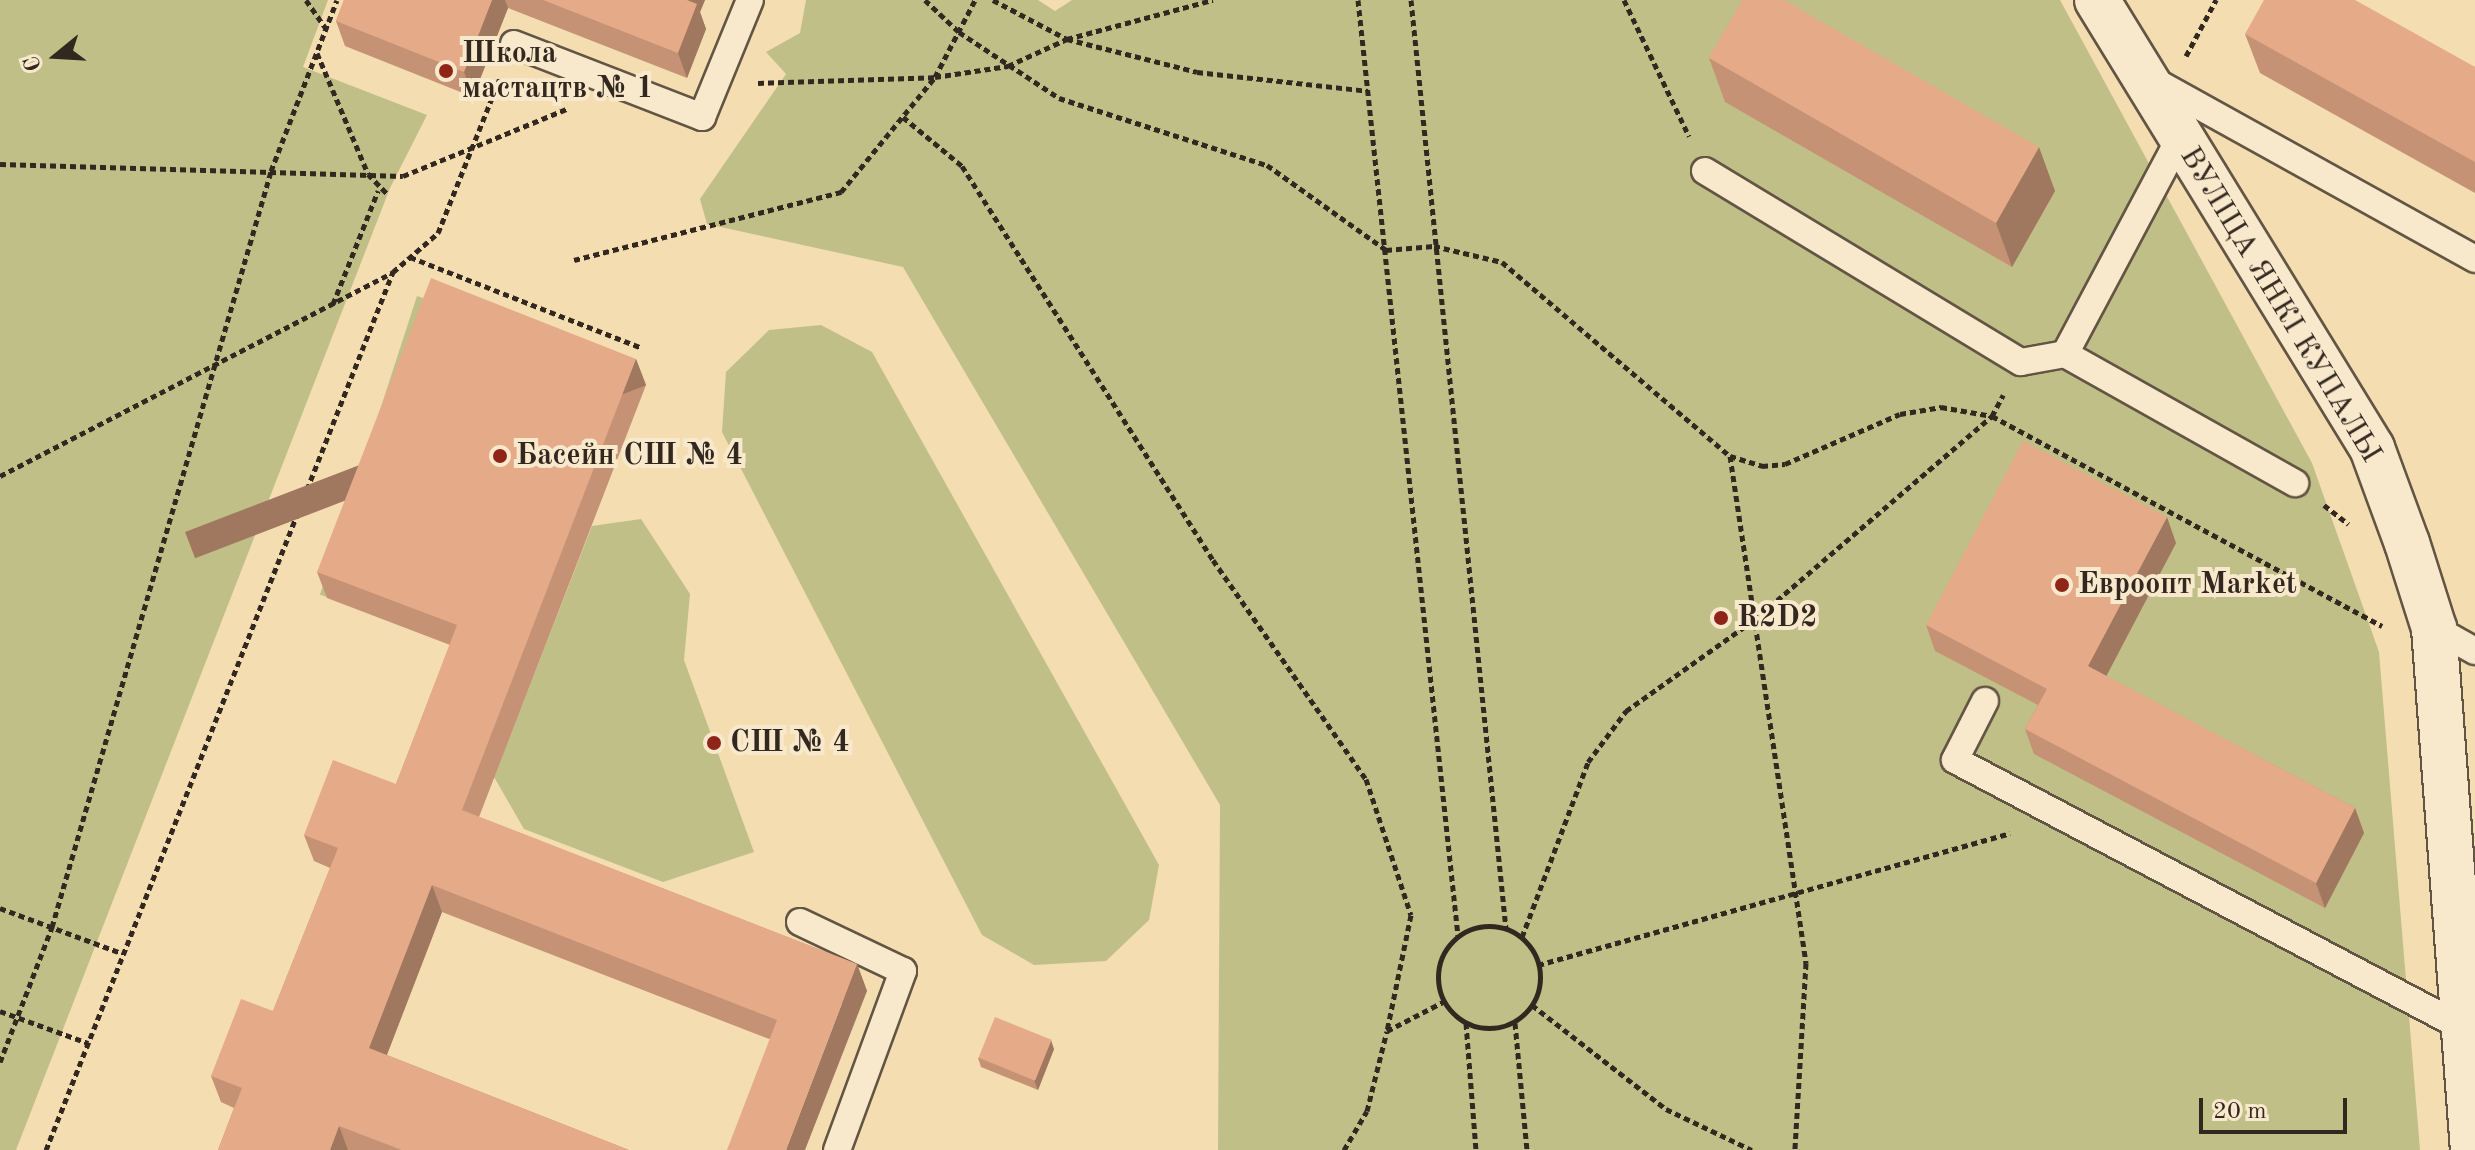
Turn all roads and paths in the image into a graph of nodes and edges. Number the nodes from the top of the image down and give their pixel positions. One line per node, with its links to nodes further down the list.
1 (306, 0): 13 (path)
2 (337, 0): 13 (path)
3 (750, 0): 22 (lane)
4 (925, 0): 14 (path)
5 (975, 0): 14 (path)
6 (993, 0): 15 (path)
7 (1213, 0): 15 (path)
8 (1358, 0): 23 (path)
9 (1411, 0): 33 (path)
10 (1624, 0): 29 (path)
11 (2097, 0): 20 (street, ВУЛІЦА ЯНКІ КУПАЛЫ)
12 (2216, 0): 20 (path)
13 (326, 29): 17 (path)
14 (959, 32): 18 (path); 19 (path)
15 (1067, 39): 18 (path); 23 (path)
16 (514, 44): 21 (lane); 26 (path)
17 (317, 53): 28 (path); 30 (path)
18 (1008, 66): 19 (path); 34 (path)
19 (935, 77): 22 (path); 24 (path)
20 (2155, 81): 25 (street, ВУЛІЦА ЯНКІ КУПАЛЫ); 36 (lane)
21 (614, 83): 22 (lane); 26 (path)
22 (717, 85)
23 (1368, 91): 34 (path)
24 (903, 117): 37 (path); 69 (path)
25 (2180, 138): 41 (lane); 50 (street, ВУЛІЦА ЯНКІ КУПАЛЫ)
26 (470, 154): 30 (path); 35 (path)
27 (0, 164): 28 (path)
28 (271, 171): 30 (path); 43 (path)
29 (1705, 171): 42 (lane)
30 (368, 174): 31 (path)
31 (378, 191): 32 (path); 39 (path)
32 (388, 195)
33 (1434, 246): 34 (path); 45 (path); 57 (path)
34 (1386, 250): 58 (path)
35 (410, 257): 38 (path); 40 (path)
36 (2475, 259)
37 (574, 260)
38 (393, 272): 39 (path); 60 (path)
39 (333, 305): 43 (path)
40 (640, 347)
41 (2065, 354): 42 (lane); 47 (lane)
42 (2021, 362): 44 (path)
43 (218, 364): 46 (path); 56 (path)
44 (1992, 416): 45 (path); 49 (path); 50 (path)
45 (1730, 456): 49 (path)
46 (0, 476)
47 (2295, 483): 48 (path)
48 (2356, 530)
49 (1754, 620): 53 (path); 59 (path)
50 (2448, 645): 68 (street, ВУЛІЦА ЯНКІ КУПАЛЫ)
51 (1985, 701): 52 (lane)
52 (2065, 818): 53 (path); 68 (lane)
53 (1796, 894): 61 (path); 79 (path)
54 (0, 908): 56 (path)
55 (800, 922): 74 (lane)
56 (52, 927): 60 (path); 65 (path)
57 (1506, 929): 58 (path); 59 (path)
58 (1458, 936): 62 (path)
59 (1522, 937): 61 (path)
60 (121, 953): 70 (path)
61 (1538, 965): 63 (path)
62 (1443, 1002): 67 (path); 69 (path)
63 (1532, 1005): 66 (path); 78 (path)
64 (0, 1011): 65 (path)
65 (17, 1017): 70 (path); 71 (path)
66 (1515, 1022): 67 (path); 77 (path)
67 (1466, 1023): 76 (path)
68 (2464, 1028): 72 (street, ВУЛІЦА ЯНКІ КУПАЛЫ)
69 (1387, 1031): 75 (path)
70 (88, 1043): 73 (path)
71 (0, 1062)
72 (2473, 1128)
73 (46, 1150)
74 (837, 1150)
75 (1344, 1150)
76 (1476, 1150)
77 (1527, 1150)
78 (1752, 1150)
79 (1795, 1150)

